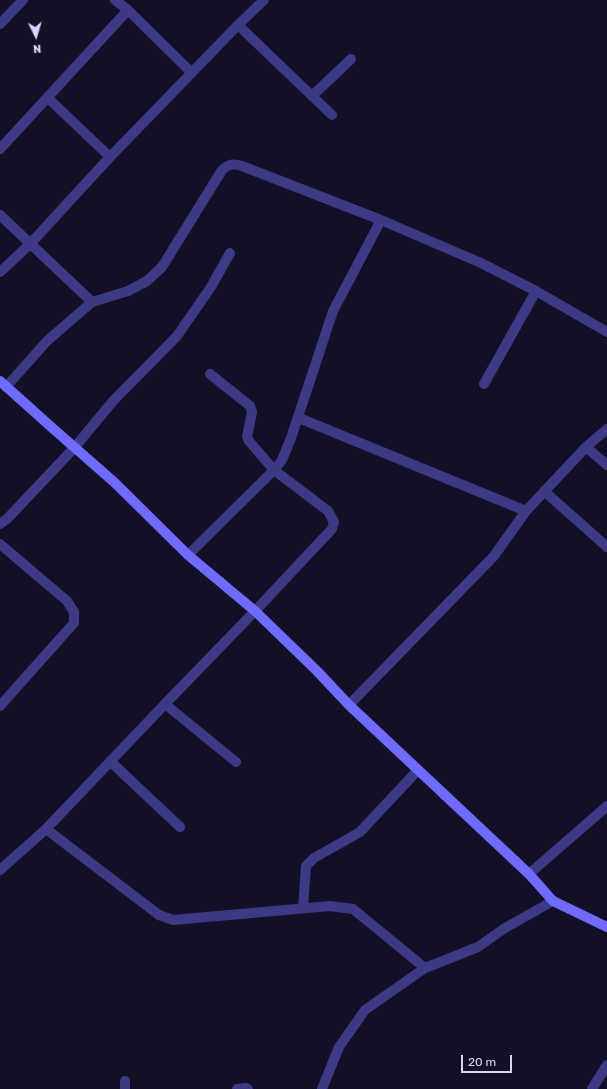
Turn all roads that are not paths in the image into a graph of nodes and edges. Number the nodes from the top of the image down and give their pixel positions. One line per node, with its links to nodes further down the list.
1 (23, 0): 5 (street)
2 (115, 0): 4 (street)
3 (264, 0): 6 (street)
4 (128, 10): 8 (street); 10 (street)
5 (0, 24)
6 (238, 24): 8 (street); 9 (street)
7 (351, 59): 9 (street)
8 (192, 73): 13 (street)
9 (312, 96): 11 (street)
10 (48, 98): 12 (street); 13 (street)
11 (332, 115)
12 (0, 149)
13 (110, 157): 16 (street)
14 (0, 215): 16 (street)
15 (380, 220): 19 (street); 20 (street); 25 (street)
16 (31, 243): 18 (street); 20 (street)
17 (230, 253): 27 (street)
18 (0, 272)
19 (536, 291): 21 (street); 24 (street)
20 (92, 302): 23 (street)
21 (607, 332)
22 (210, 374): 30 (street)
23 (3, 384): 27 (street)
24 (484, 384)
25 (299, 418): 30 (street); 32 (street)
26 (607, 429): 28 (street)
27 (75, 447): 33 (street); 36 (street)
28 (586, 447): 29 (street); 31 (street)
29 (607, 465)
30 (274, 470): 36 (street); 37 (street)
31 (544, 491): 32 (street); 35 (street)
32 (526, 511): 40 (street)
33 (0, 524)
34 (0, 544): 39 (street)
35 (607, 547)
36 (188, 555): 37 (street)
37 (255, 611): 38 (street); 40 (street)
38 (165, 704): 41 (street); 42 (street)
39 (0, 706)
40 (349, 706): 43 (street)
41 (110, 761): 45 (street); 46 (street)
42 (236, 762)
43 (418, 770): 48 (street); 50 (street)
44 (607, 806): 48 (street)
45 (180, 826)
46 (46, 829): 47 (street); 50 (street)
47 (0, 870)
48 (529, 874): 49 (street)
49 (553, 900): 51 (street); 52 (street)
50 (303, 908): 52 (street)
51 (607, 927)
52 (425, 968): 56 (street)
53 (607, 1065): 57 (street)
54 (237, 1089): 55 (street)
55 (248, 1089)
56 (322, 1089)
57 (592, 1089)

